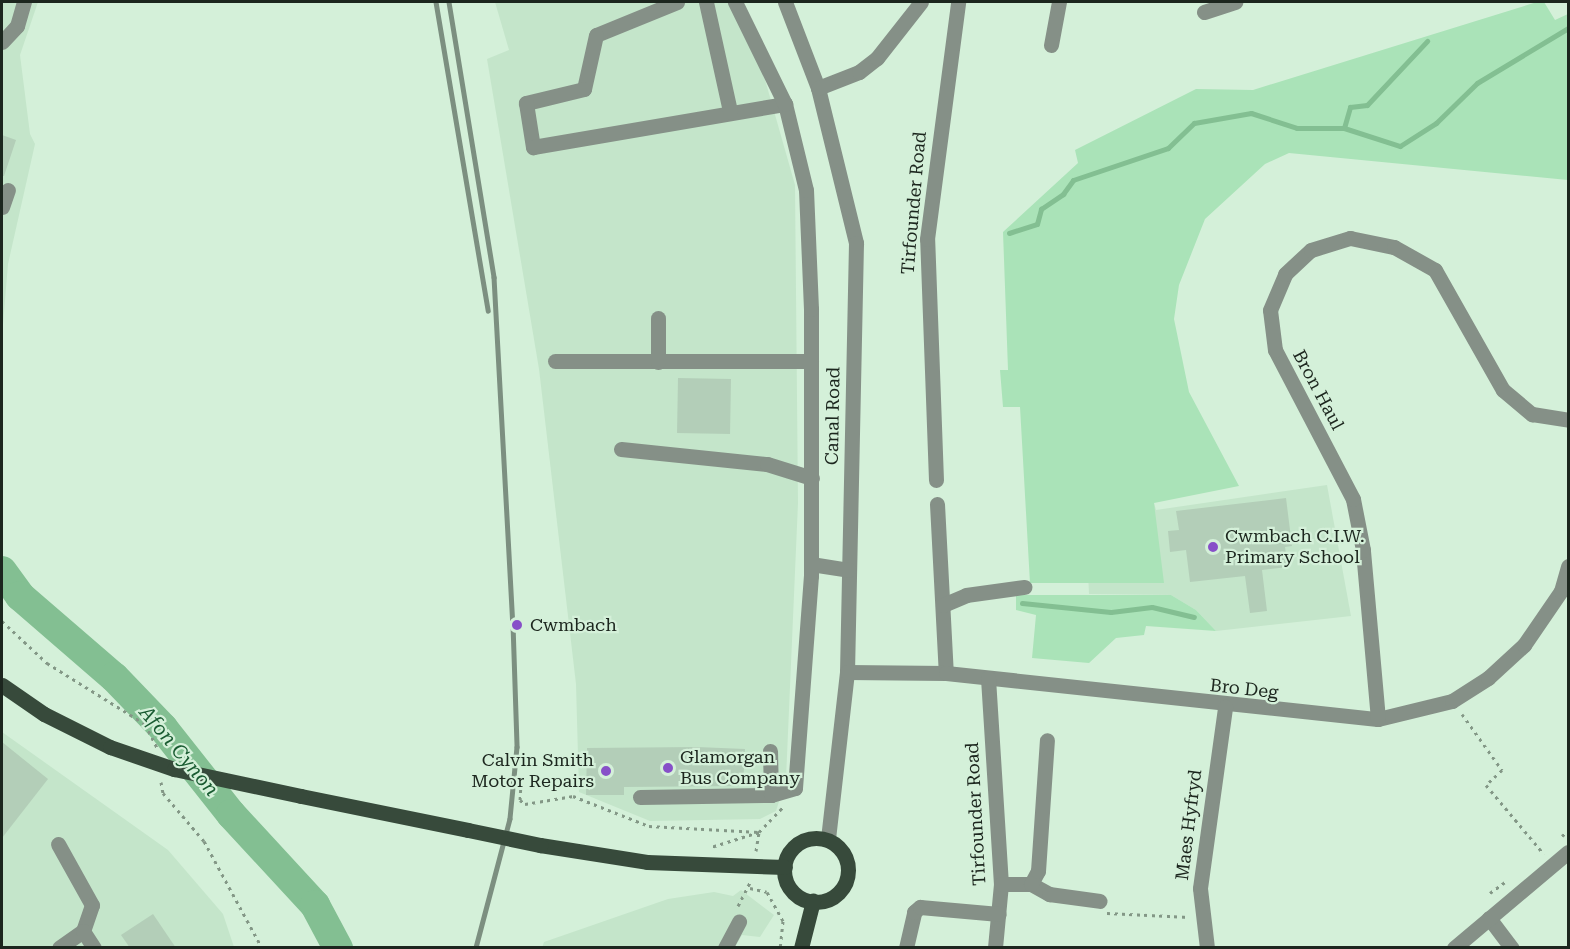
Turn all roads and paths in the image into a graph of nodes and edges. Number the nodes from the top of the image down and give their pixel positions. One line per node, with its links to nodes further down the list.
1 (24, 2): 11 (street)
2 (677, 2): 15 (street)
3 (706, 2): 15 (street)
4 (735, 2): 14 (street)
5 (784, 2): 13 (street, Canal Road)
6 (921, 2): 13 (street)
7 (958, 2): 25 (street, Tirfounder Road)
8 (1059, 2): 12 (street)
9 (1235, 2): 10 (street)
10 (1204, 12)
11 (2, 42)
12 (1051, 45)
13 (818, 88): 29 (street, Canal Road)
14 (785, 104): 15 (street); 20 (street)
15 (726, 112)
16 (8, 190): 17 (street)
17 (2, 207)
18 (658, 318): 21 (street)
19 (555, 361): 21 (street)
20 (811, 361): 21 (street); 24 (street)
21 (658, 362)
22 (1569, 420): 39 (street, Bron Haul)
23 (621, 449): 24 (street)
24 (812, 478): 27 (street)
25 (936, 480)
26 (937, 504): 31 (street)
27 (812, 564): 29 (street); 45 (street)
28 (1569, 566): 37 (street, Bro Deg)
29 (849, 570): 33 (street, Canal Road)
30 (1024, 587): 31 (street)
31 (943, 605): 34 (street)
32 (2, 621): 42 (path)
33 (847, 672): 34 (street, Bro Deg); 47 (street, Canal Road)
34 (946, 674): 35 (street, Bro Deg)
35 (988, 678): 38 (street, Bro Deg); 53 (street, Tirfounder Road)
36 (2, 685): 52 (main road, bridge)
37 (1452, 701): 39 (street, Bro Deg); 51 (path)
38 (1225, 706): 39 (street, Bro Deg); 59 (street, Maes Hyfryd)
39 (1378, 719)
40 (1047, 740): 54 (street)
41 (770, 751): 45 (street)
42 (159, 760)
43 (160, 771): 65 (path)
44 (521, 782): 49 (path)
45 (771, 795): 46 (street)
46 (640, 797)
47 (828, 840): 52 (main road); 56 (main road)
48 (58, 844): 62 (street)
49 (704, 848)
50 (1569, 852): 60 (street)
51 (1543, 853)
52 (785, 867): 56 (main road)
53 (1001, 884): 54 (street); 58 (street, Tirfounder Road)
54 (1031, 884): 57 (street)
55 (750, 888): 67 (path)
56 (813, 901): 68 (main road)
57 (1100, 901): 59 (path)
58 (999, 914): 69 (street); 70 (street, Tirfounder Road)
59 (1202, 918): 71 (street, Maes Hyfryd)
60 (1489, 918): 72 (street); 73 (street)
61 (739, 922): 66 (street)
62 (83, 931): 63 (street); 64 (street)
63 (59, 948)
64 (94, 948)
65 (262, 948)
66 (725, 948)
67 (780, 948)
68 (801, 948)
69 (906, 948)
70 (995, 948)
71 (1207, 948)
72 (1454, 948)
73 (1512, 948)

